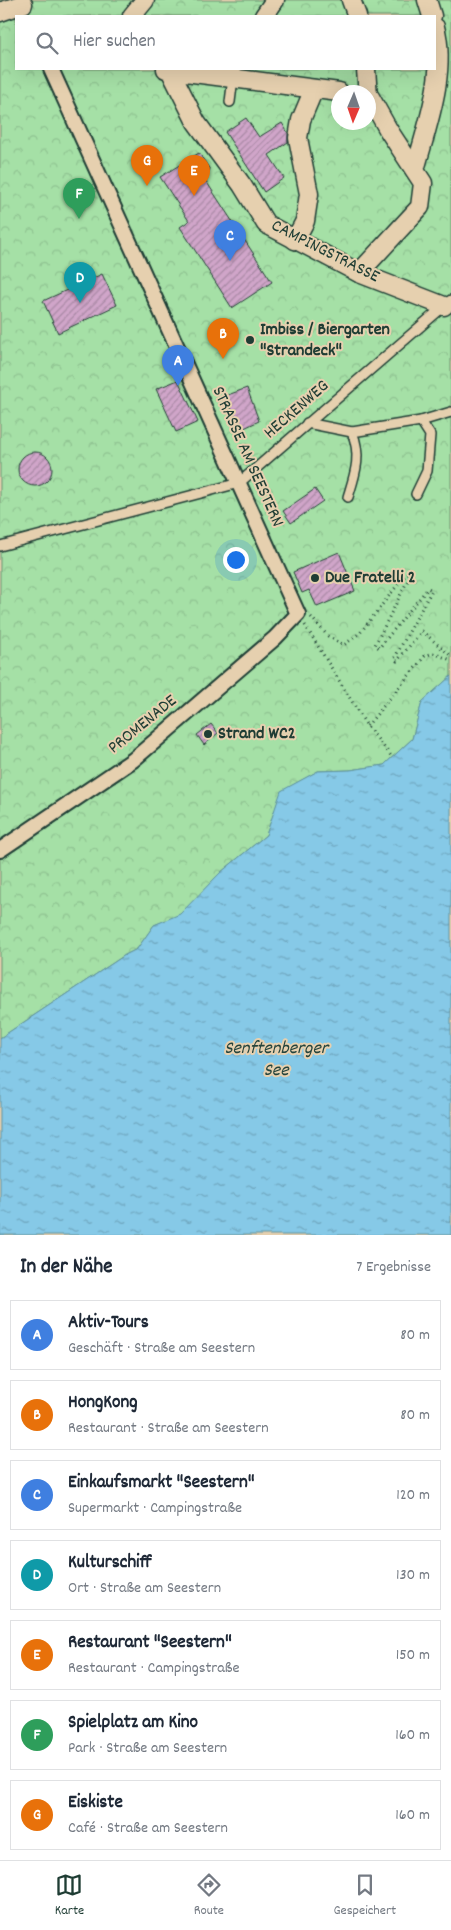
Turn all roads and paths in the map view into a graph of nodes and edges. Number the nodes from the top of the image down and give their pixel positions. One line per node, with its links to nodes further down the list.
1 (275, 0): 6 (street)
2 (351, 0): 7 (street)
3 (427, 0): 8 (street)
4 (24, 7): 5 (street)
5 (0, 12)
6 (265, 15)
7 (357, 15)
8 (432, 15)
9 (436, 31): 20 (street)
10 (51, 70): 28 (street, STRASSE AM SEESTERN)
11 (169, 70): 21 (street, CAMPINGSTRASSE)
12 (178, 70): 14 (street)
13 (366, 70): 15 (street)
14 (240, 76): 16 (street); 18 (lane)
15 (368, 85)
16 (314, 89): 17 (street); 21 (street)
17 (331, 91)
18 (230, 102)
19 (376, 107): 20 (street)
20 (415, 170): 22 (street)
21 (295, 240): 22 (street, CAMPINGSTRASSE)
22 (360, 273): 23 (street, CAMPINGSTRASSE)
23 (448, 303): 26 (lane, HECKENWEG)
24 (451, 412): 25 (lane)
25 (421, 421): 27 (lane); 29 (lane)
26 (307, 423): 27 (lane); 28 (lane, HECKENWEG)
27 (352, 432): 30 (lane)
28 (239, 483): 31 (lane, HECKENWEG); 32 (street, STRASSE AM SEESTERN)
29 (416, 494)
30 (348, 497)
31 (0, 546)
32 (305, 616): 33 (path); 35 (path); 37 (street, PROMENADE)
33 (451, 656)
34 (451, 660): 35 (path)
35 (367, 726): 36 (path)
36 (392, 758)
37 (0, 850)

